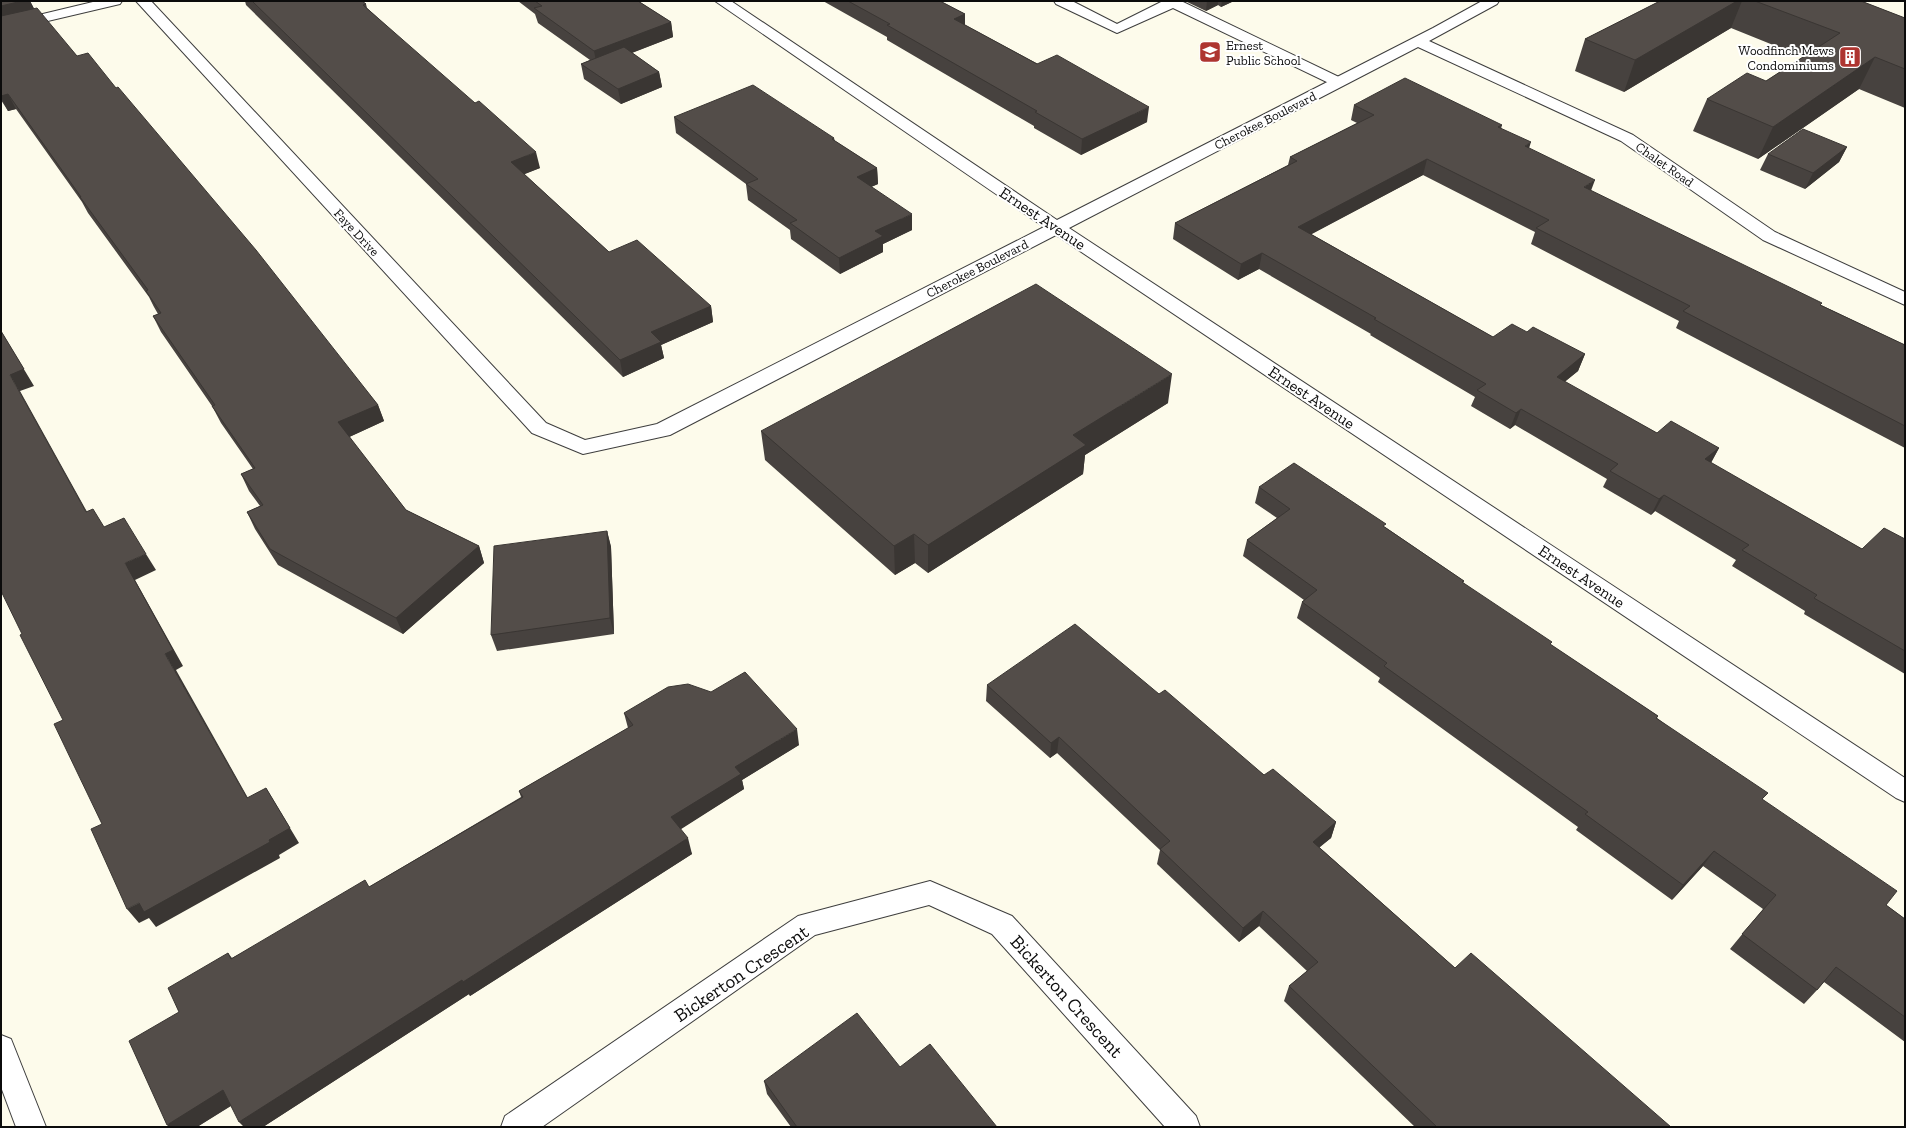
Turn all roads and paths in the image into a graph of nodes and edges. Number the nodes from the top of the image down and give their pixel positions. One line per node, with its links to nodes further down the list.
1 (115, 1): 7 (street)
2 (142, 1): 12 (street, Faye Drive)
3 (722, 1): 10 (street, Ernest Avenue)
4 (1061, 1): 6 (street)
5 (1492, 1): 8 (street, Cherokee Boulevard)
6 (1172, 2): 9 (street)
7 (1, 28)
8 (1417, 41): 9 (street, Cherokee Boulevard); 11 (street, Chalet Road)
9 (1338, 82): 10 (street, Cherokee Boulevard)
10 (1056, 227): 12 (street, Cherokee Boulevard); 13 (street, Ernest Avenue)
11 (1905, 299)
12 (583, 447)
13 (1905, 790)
14 (1, 1049): 15 (street)
15 (31, 1127)
16 (516, 1127): 17 (street, Bickerton Crescent)
17 (1185, 1127)

